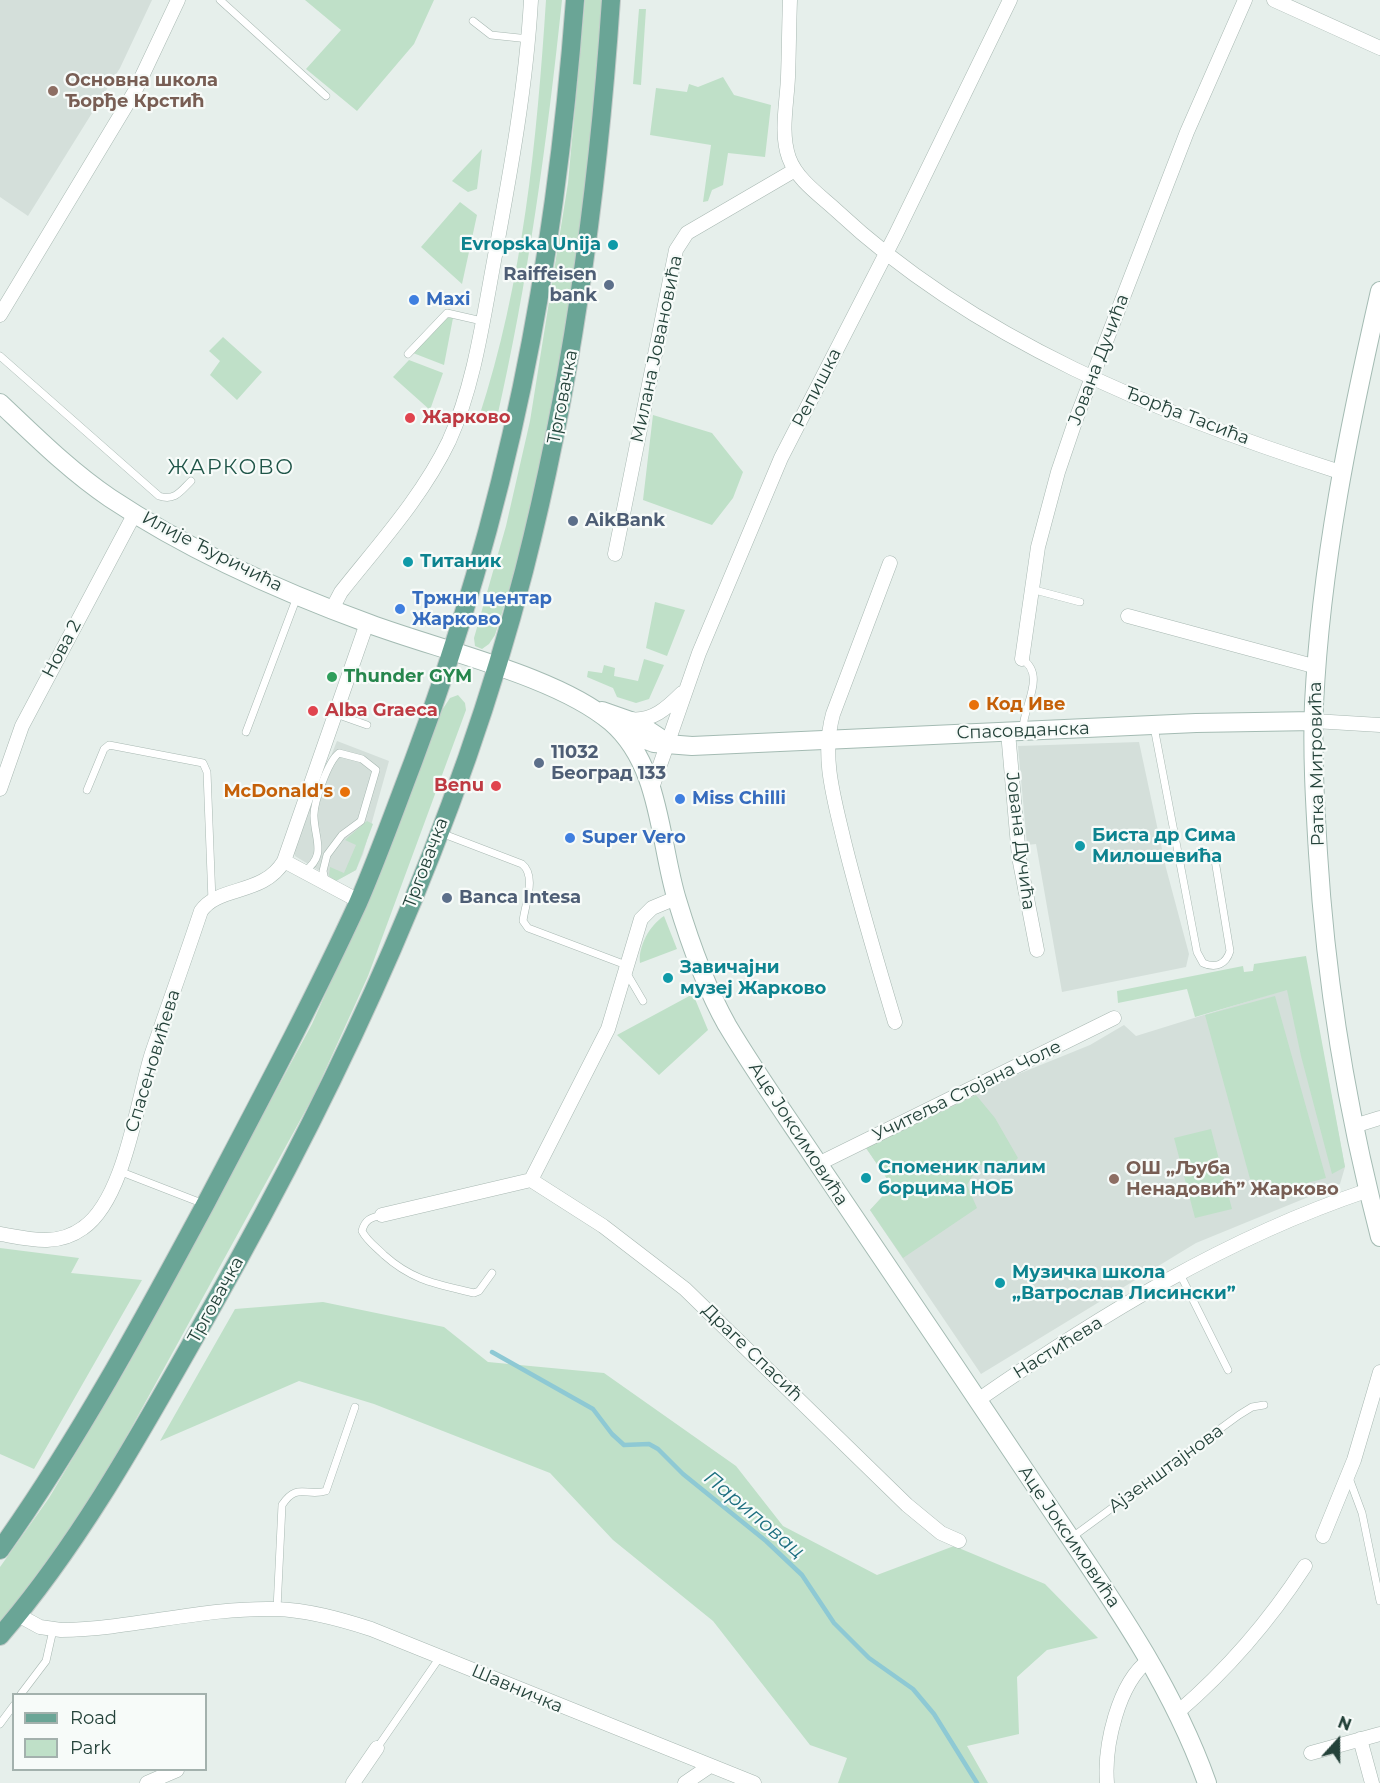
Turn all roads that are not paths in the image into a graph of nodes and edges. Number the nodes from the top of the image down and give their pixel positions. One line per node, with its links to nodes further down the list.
1 (178, 0): 17 (street)
2 (220, 0): 13 (lane)
3 (531, 0): 11 (street)
4 (575, 0): 34 (main road)
5 (611, 0): 36 (main road, Трговачка)
6 (790, 0): 14 (street)
7 (1010, 0): 15 (street, Репишка)
8 (1245, 0): 21 (street, Јована Дучића)
9 (1274, 0): 12 (street)
10 (473, 21): 11 (lane)
11 (529, 39): 18 (street)
12 (1380, 48)
13 (326, 96)
14 (795, 170): 15 (street); 26 (street, Милана Јовановића)
15 (886, 254): 21 (street, Ђорђа Тасића); 38 (street, Репишка)
16 (1380, 291): 23 (street, Ратка Митровића)
17 (0, 315)
18 (482, 321): 19 (lane); 31 (street)
19 (408, 354)
20 (0, 356): 24 (lane)
21 (1091, 379): 23 (street, Ђорђа Тасића); 28 (street, Јована Дучића)
22 (0, 403): 25 (street, Илије Ђуричића)
23 (1340, 472): 37 (street, Ратка Митровића)
24 (191, 481)
25 (135, 513): 29 (street, Илије Ђуричића); 50 (street, Нова 2)
26 (615, 554)
27 (890, 563): 47 (street)
28 (1031, 589): 30 (lane); 35 (street, Јована Дучића)
29 (298, 595): 31 (street, Илије Ђуричића); 46 (lane)
30 (1080, 602)
31 (332, 609): 33 (street, Илије Ђуричића)
32 (1128, 616): 37 (street)
33 (367, 623): 34 (street, Илије Ђуричића); 39 (street)
34 (453, 653): 36 (street, Аце Јоксимовића); 59 (main road)
35 (1022, 659): 45 (lane, Јована Дучића)
36 (496, 667): 43 (street, Аце Јоксимовића); 52 (main road, Трговачка)
37 (1317, 667): 40 (street, Ратка Митровића)
38 (686, 690): 43 (street); 48 (street, Репишка)
39 (336, 714): 42 (lane); 54 (street)
40 (1314, 721): 41 (street, Спасовданска); 44 (street, Спасовданска); 66 (street, Ратка Митровића)
41 (1380, 724)
42 (367, 725)
43 (625, 725): 48 (street); 49 (street, Аце Јоксимовића)
44 (1154, 725): 45 (street, Спасовданска); 53 (lane)
45 (1016, 731): 47 (street, Спасовданска); 60 (street, Јована Дучића)
46 (246, 732)
47 (828, 740): 48 (street, Спасовданска); 64 (street)
48 (667, 743): 49 (street, Репишка)
49 (652, 788): 57 (street, Аце Јоксимовића)
50 (0, 789)
51 (87, 790): 58 (lane)
52 (438, 832): 61 (lane); 90 (main road, Трговачка)
53 (1214, 854)
54 (284, 861): 55 (street); 58 (street)
55 (304, 872): 56 (street); 56 (lane)
56 (326, 884): 59 (street)
57 (676, 898): 61 (street); 67 (street, Аце Јоксимовића)
58 (212, 901): 68 (street, Спасеновићева)
59 (359, 901): 71 (main road)
60 (1037, 950)
61 (626, 968): 62 (lane); 69 (street)
62 (643, 1001)
63 (1114, 1018): 67 (street, Учитеља Стојана Чоле)
64 (895, 1022)
65 (1380, 1118): 66 (street)
66 (1354, 1126): 70 (street, Ратка Митровића)
67 (818, 1164): 79 (street, Аце Јоксимовића)
68 (119, 1171): 71 (lane); 73 (street, Спасеновићева)
69 (531, 1180): 72 (street); 85 (street, Драге Спасић)
70 (1366, 1191): 74 (street, Ратка Митровића); 76 (street, Настићева)
71 (205, 1204): 86 (main road)
72 (382, 1215): 75 (lane)
73 (0, 1234)
74 (1380, 1237)
75 (492, 1274)
76 (1180, 1274): 77 (lane); 79 (street, Настићева)
77 (1228, 1370)
78 (1380, 1372): 82 (street)
79 (978, 1400): 84 (street, Аце Јоксимовића)
80 (1264, 1406): 84 (lane, Ајзенштајнова)
81 (355, 1407): 89 (lane)
82 (1348, 1475): 83 (street); 88 (lane)
83 (1323, 1536)
84 (1071, 1538): 94 (street, Аце Јоксимовића)
85 (959, 1541)
86 (0, 1550)
87 (1305, 1566): 97 (street)
88 (1380, 1601)
89 (277, 1609): 91 (street, Шавничка); 93 (street, Шавничка)
90 (18, 1615): 91 (street, Шавничка); 92 (main road, Трговачка)
91 (53, 1630): 95 (lane)
92 (0, 1636)
93 (440, 1657): 101 (lane); 103 (street, Шавничка)
94 (1149, 1660): 97 (street, Аце Јоксимовића); 109 (street)
95 (22, 1693)
96 (12, 1708): 98 (lane)
97 (1178, 1712): 110 (street, Аце Јоксимовића)
98 (0, 1724)
99 (1380, 1734): 100 (street)
100 (1360, 1739): 102 (street); 111 (street)
101 (377, 1748): 106 (street)
102 (1311, 1753)
103 (710, 1766): 107 (street); 108 (street, Шавничка)
104 (175, 1771): 105 (street)
105 (147, 1783)
106 (353, 1783)
107 (685, 1783)
108 (754, 1783)
109 (1107, 1783)
110 (1207, 1783)
111 (1372, 1783)

